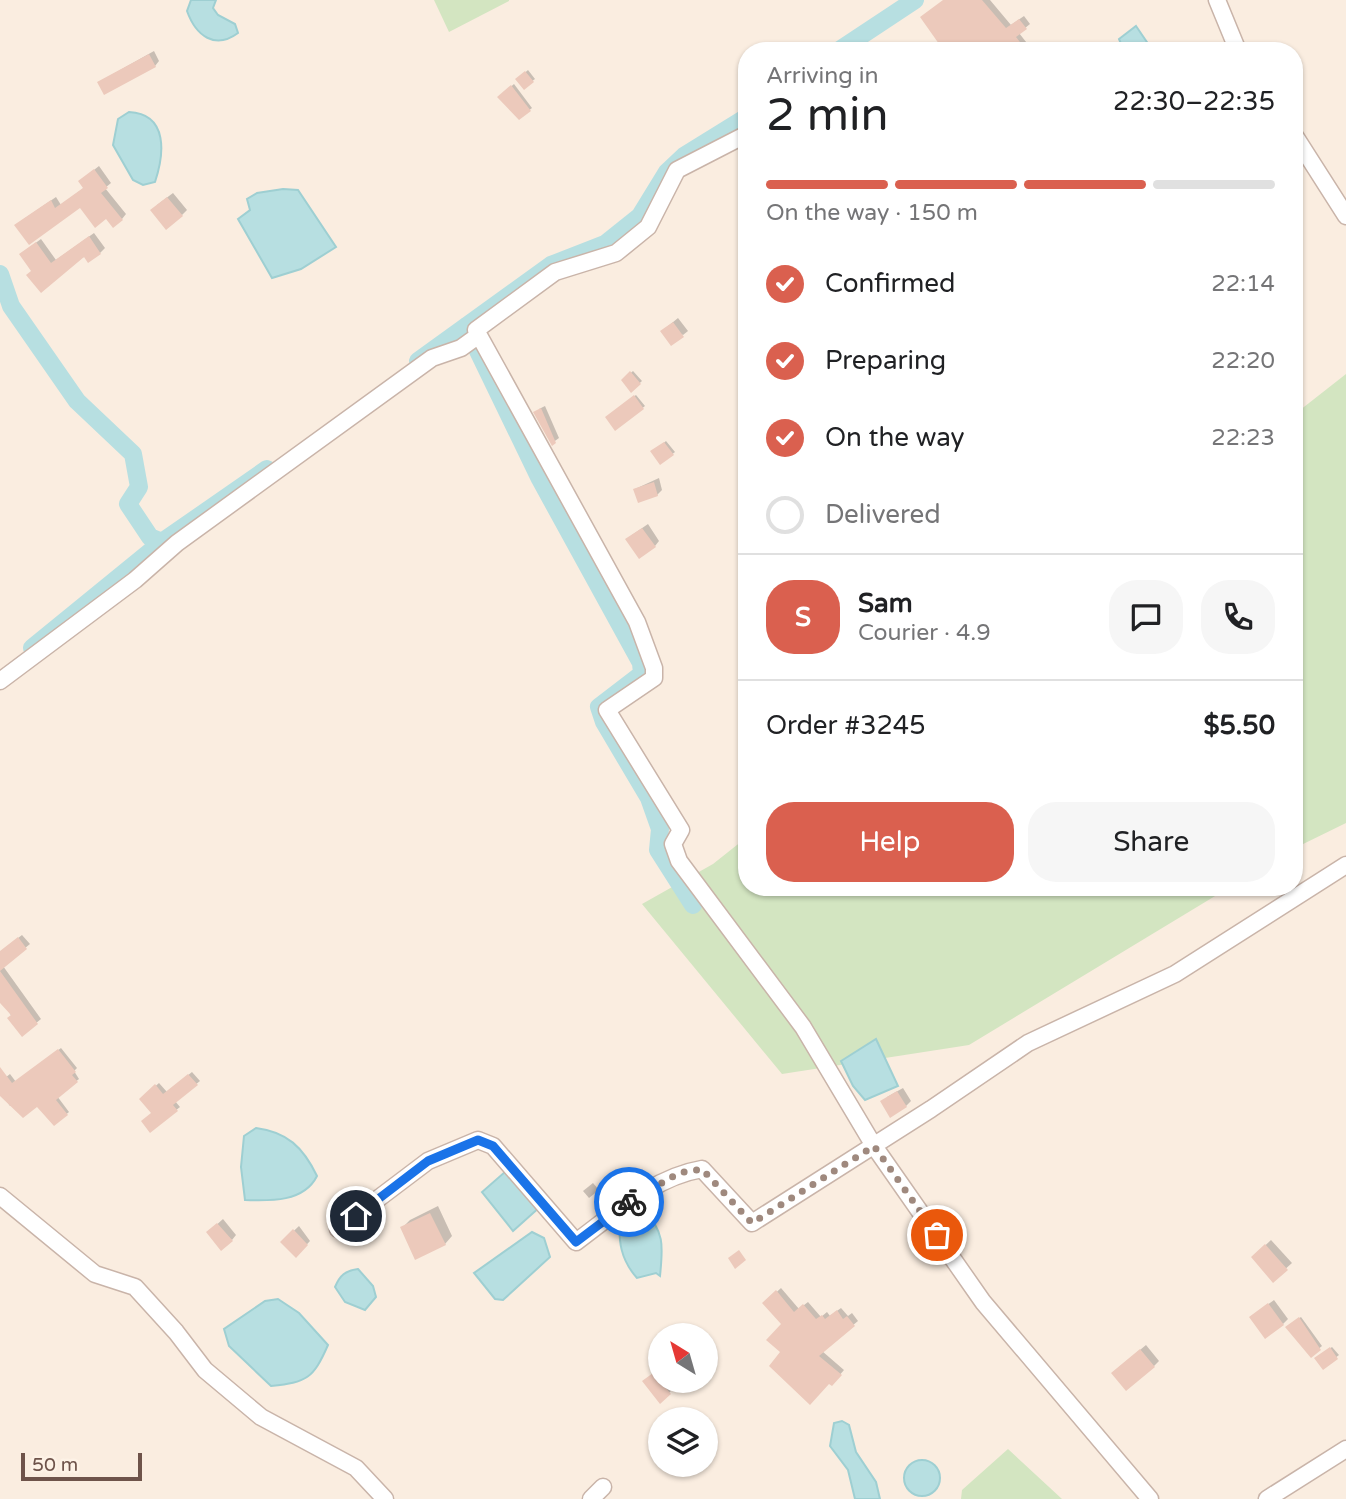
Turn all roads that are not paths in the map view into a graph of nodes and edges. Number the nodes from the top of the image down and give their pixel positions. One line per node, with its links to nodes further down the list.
1 (1217, 0): 2 (street)
2 (1234, 42)
3 (738, 139): 6 (street)
4 (1303, 149): 5 (street)
5 (1346, 216)
6 (479, 335): 7 (street); 11 (street)
7 (0, 681)
8 (1346, 865): 9 (street)
9 (1303, 892)
10 (1297, 896): 11 (street)
11 (874, 1146): 13 (street); 16 (street)
12 (0, 1196): 15 (street)
13 (338, 1229)
14 (1346, 1449): 17 (street)
15 (385, 1499)
16 (1150, 1499)
17 (1267, 1499)

